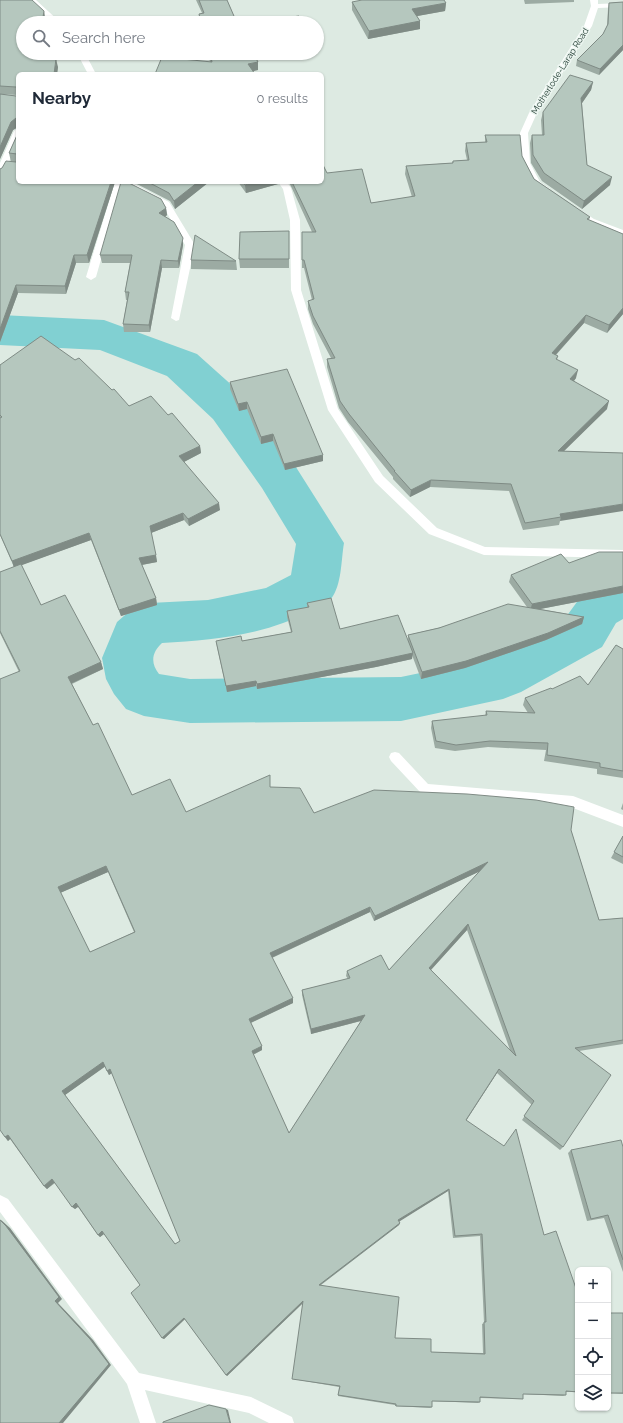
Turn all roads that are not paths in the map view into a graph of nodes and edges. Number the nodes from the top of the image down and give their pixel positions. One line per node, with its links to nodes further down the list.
1 (31, 0): 4 (street)
2 (595, 3): 3 (street); 12 (street, Motherlode-Larap Road)
3 (623, 5)
4 (49, 16)
5 (85, 60): 6 (street)
6 (91, 72)
7 (16, 137): 8 (street)
8 (5, 168)
9 (118, 184): 15 (street)
10 (127, 184): 16 (street)
11 (284, 184): 17 (street)
12 (556, 196)
13 (569, 204): 14 (street)
14 (623, 233)
15 (91, 277)
16 (176, 318)
17 (623, 554)
18 (395, 757): 19 (street)
19 (623, 821)
20 (1, 1200): 21 (street)
21 (134, 1380): 22 (street); 23 (street)
22 (148, 1423)
23 (286, 1423)

